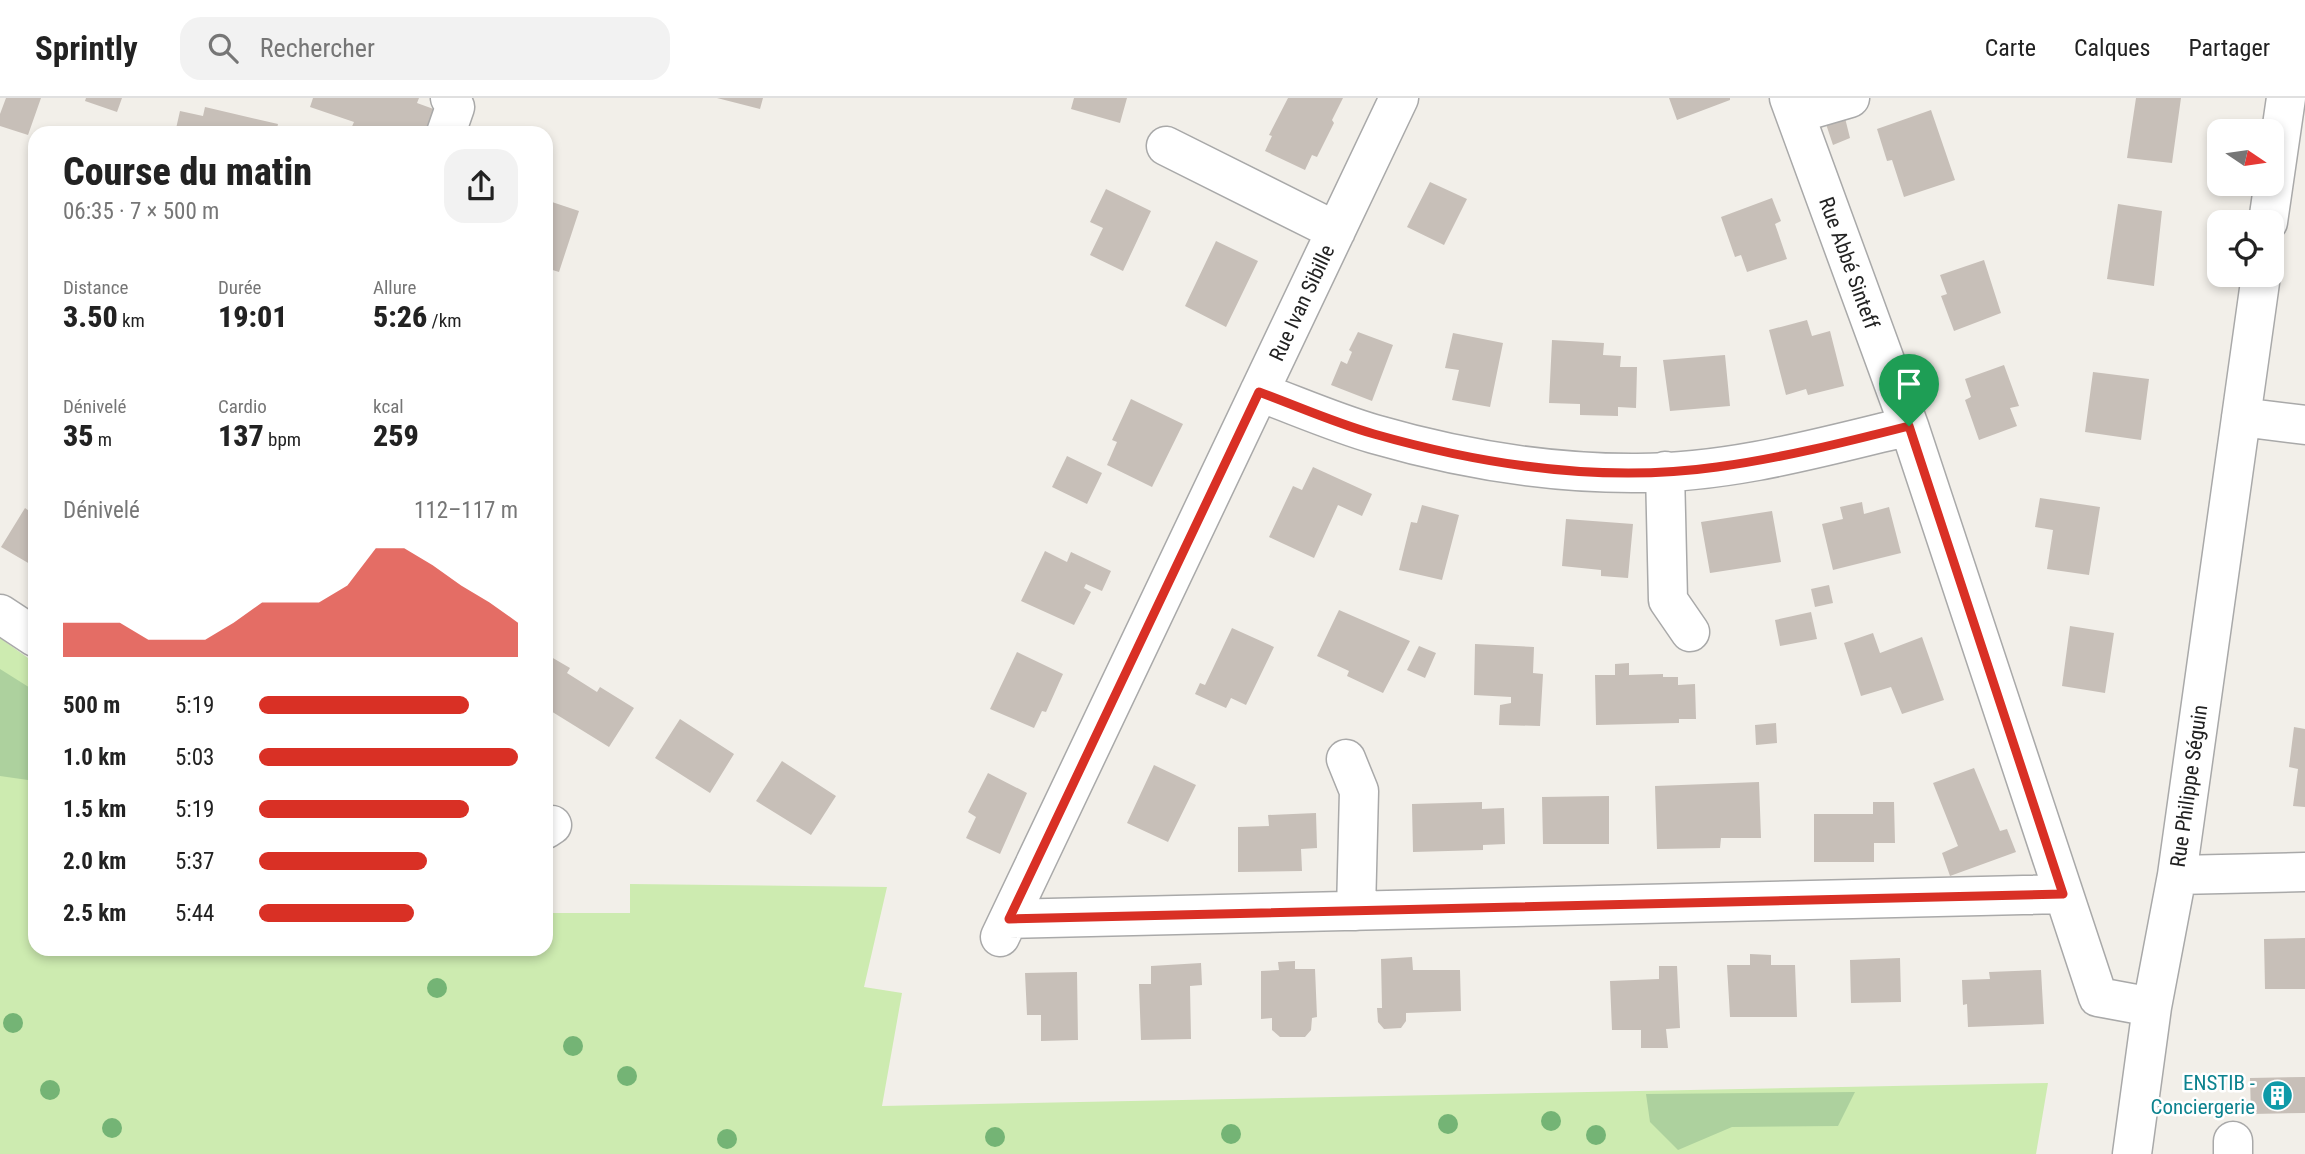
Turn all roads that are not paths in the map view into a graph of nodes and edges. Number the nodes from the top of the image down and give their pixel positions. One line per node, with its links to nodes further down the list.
1 (450, 98): 6 (street)
2 (1399, 98): 9 (street, Rue Ivan Sibille)
3 (1850, 98): 5 (street, Rue Abbé Sinteff)
4 (2286, 98): 8 (street)
5 (1792, 106): 14 (street, Rue Abbé Sinteff)
6 (448, 126)
7 (1166, 146): 9 (street, Rue Ivan Sibille)
8 (2270, 210)
9 (1336, 231): 11 (street, Rue Ivan Sibille)
10 (2259, 287): 12 (street, Rue Philippe Séguin)
11 (1259, 392): 15 (street); 23 (street, Rue Ivan Sibille)
12 (2241, 417): 13 (street); 21 (street, Rue Philippe Séguin)
13 (2305, 425)
14 (1909, 426): 15 (street); 22 (street, Rue Abbé Sinteff)
15 (1665, 471): 18 (street)
16 (0, 614): 17 (street)
17 (28, 632)
18 (1690, 632)
19 (1346, 759): 23 (street)
20 (2305, 872): 21 (street)
21 (2177, 875): 24 (street, Rue Philippe Séguin)
22 (2063, 894): 23 (street); 24 (street, Rue Abbé Sinteff)
23 (1356, 911)
24 (2152, 1007): 25 (street, Rue Philippe Séguin)
25 (2132, 1154)

